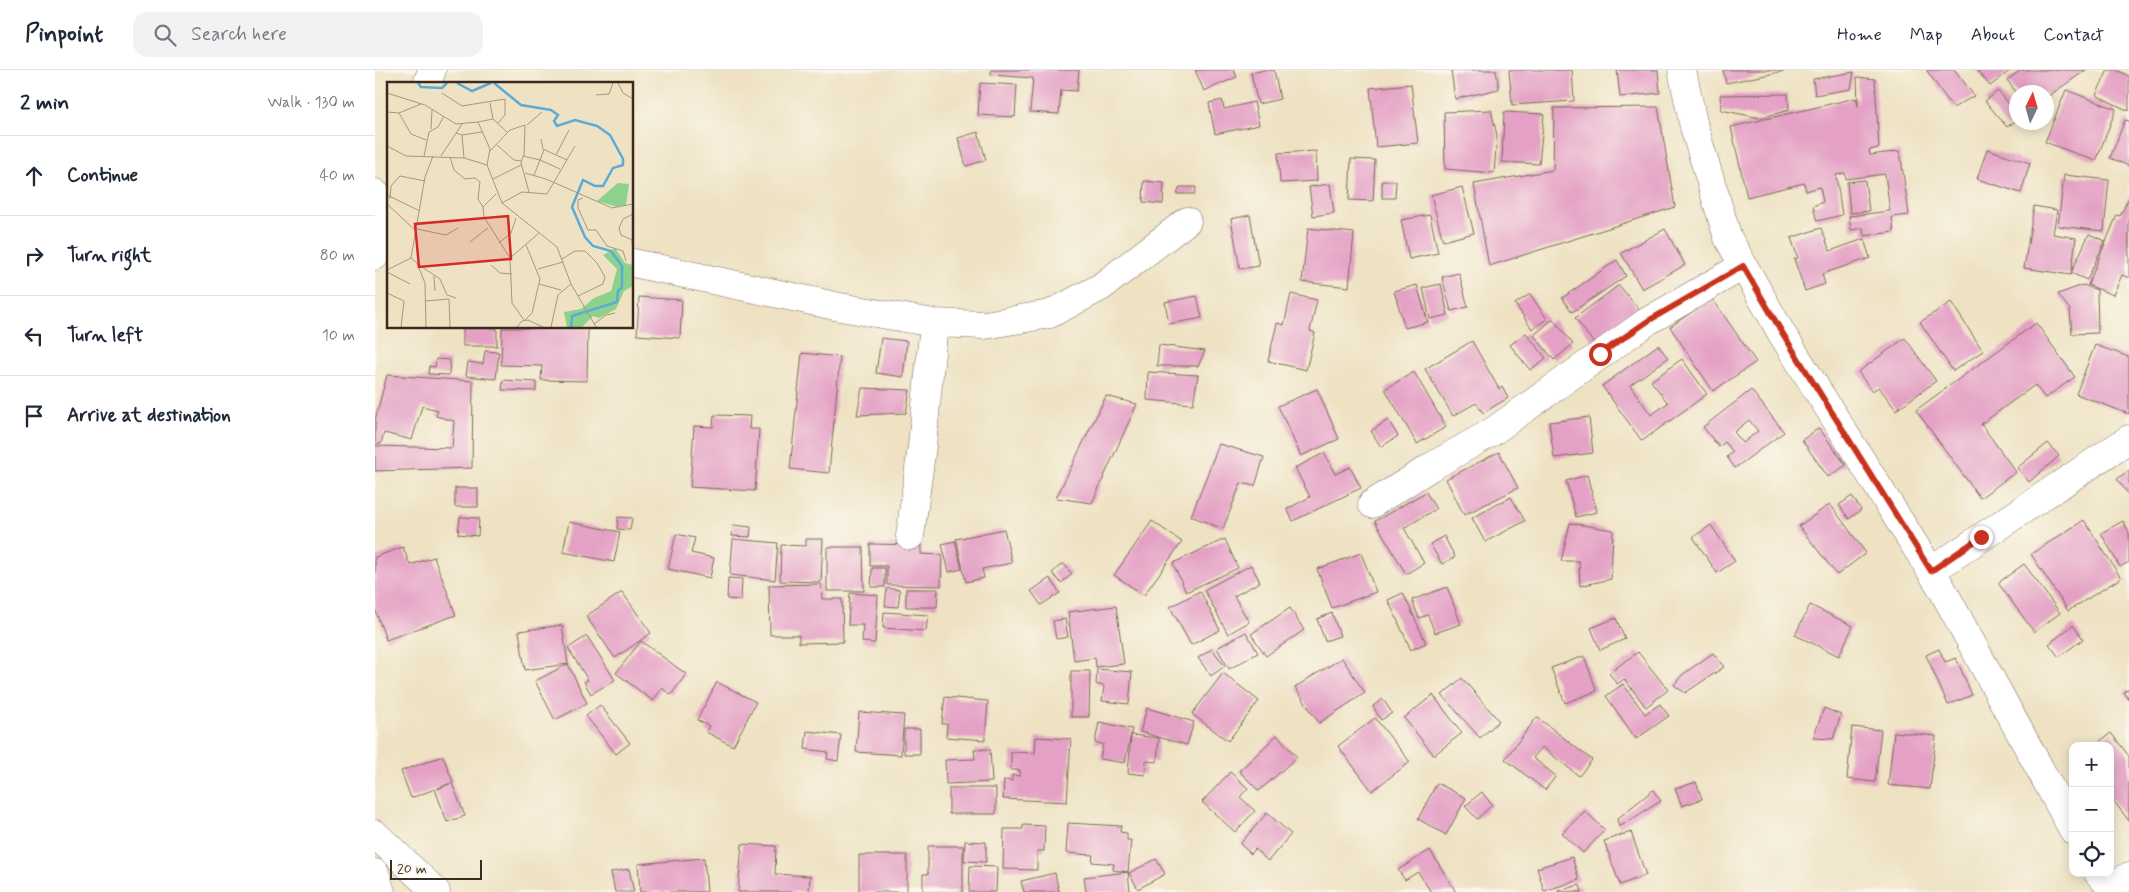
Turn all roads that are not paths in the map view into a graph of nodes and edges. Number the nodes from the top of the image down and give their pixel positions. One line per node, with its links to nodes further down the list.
1 (1681, 70): 8 (street)
2 (375, 194): 3 (street)
3 (387, 206)
4 (387, 215): 6 (street)
5 (1187, 221): 9 (street)
6 (375, 256)
7 (634, 263): 9 (street)
8 (1743, 266): 11 (street); 13 (street)
9 (934, 323): 12 (street)
10 (2129, 439): 13 (street)
11 (1372, 504)
12 (909, 536)
13 (1931, 571): 14 (street)
14 (2069, 823)
15 (375, 834): 18 (street)
16 (375, 873): 17 (street)
17 (381, 892)
18 (436, 892)

